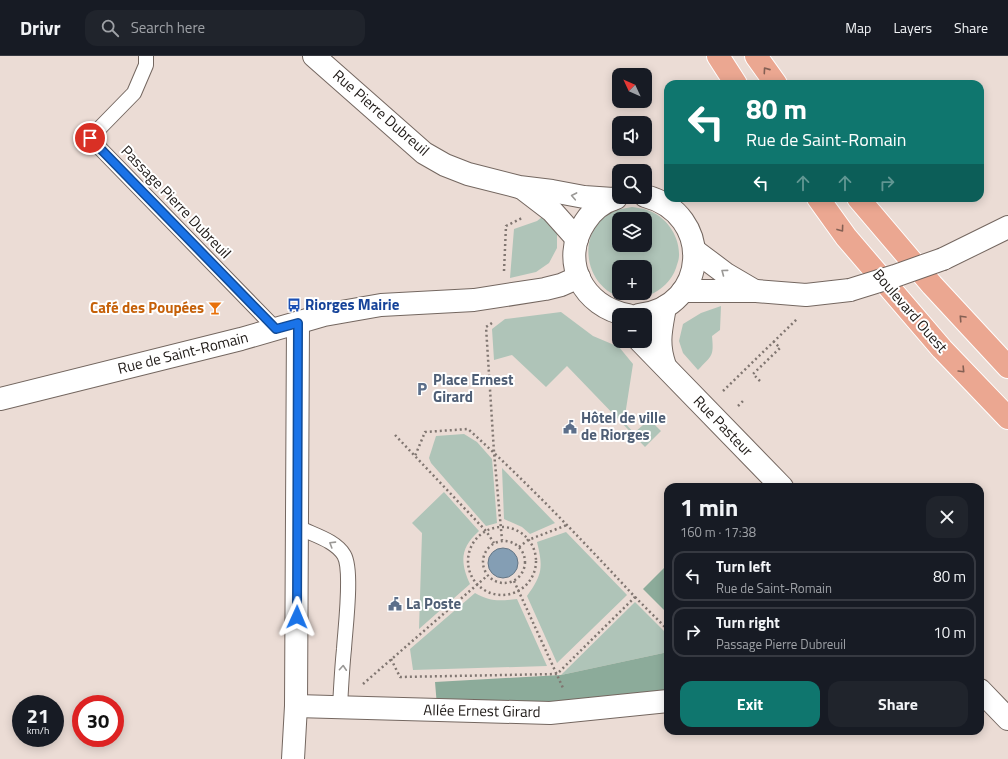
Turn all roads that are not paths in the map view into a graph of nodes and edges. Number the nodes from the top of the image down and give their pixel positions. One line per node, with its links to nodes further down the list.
1 (146, 56): 23 (lane, Passage Pierre Dubreuil)
2 (314, 56): 7 (street, Rue Pierre Dubreuil)
3 (718, 56): 5 (main road)
4 (756, 56): 6 (main road, one-way to 4)
5 (733, 80)
6 (773, 80)
7 (519, 187): 8 (street, Rue Pierre Dubreuil, one-way to 7); 14 (street, Rue Pierre Dubreuil)
8 (612, 198)
9 (652, 198): 15 (street)
10 (612, 200): 14 (street)
11 (821, 202): 28 (main road, Boulevard Ouest, one-way to 28)
12 (861, 202): 26 (main road, one-way to 12)
13 (1008, 227): 18 (street, bridge)
14 (577, 239): 16 (street)
15 (694, 250): 17 (street); 18 (street, one-way to 15)
16 (578, 277): 20 (street); 22 (street, Rue de Saint-Romain)
17 (682, 291): 18 (street); 19 (street)
18 (756, 291)
19 (665, 307): 21 (street); 25 (street, Rue Pasteur)
20 (612, 311)
21 (652, 312)
22 (298, 323): 23 (street, Rue de Saint-Romain); 30 (street)
23 (276, 329): 27 (street, Rue de Saint-Romain)
24 (647, 348): 25 (street, Rue Pasteur)
25 (665, 366): 29 (street, Rue Pasteur)
26 (1008, 367)
27 (0, 398)
28 (1008, 418)
29 (778, 483)
30 (298, 528): 33 (street); 34 (lane, one-way to 30)
31 (984, 694): 35 (street)
32 (664, 701): 34 (street, Allée Ernest Girard)
33 (296, 706): 34 (street, Allée Ernest Girard); 36 (street)
34 (340, 707)
35 (1008, 719)
36 (293, 759)

